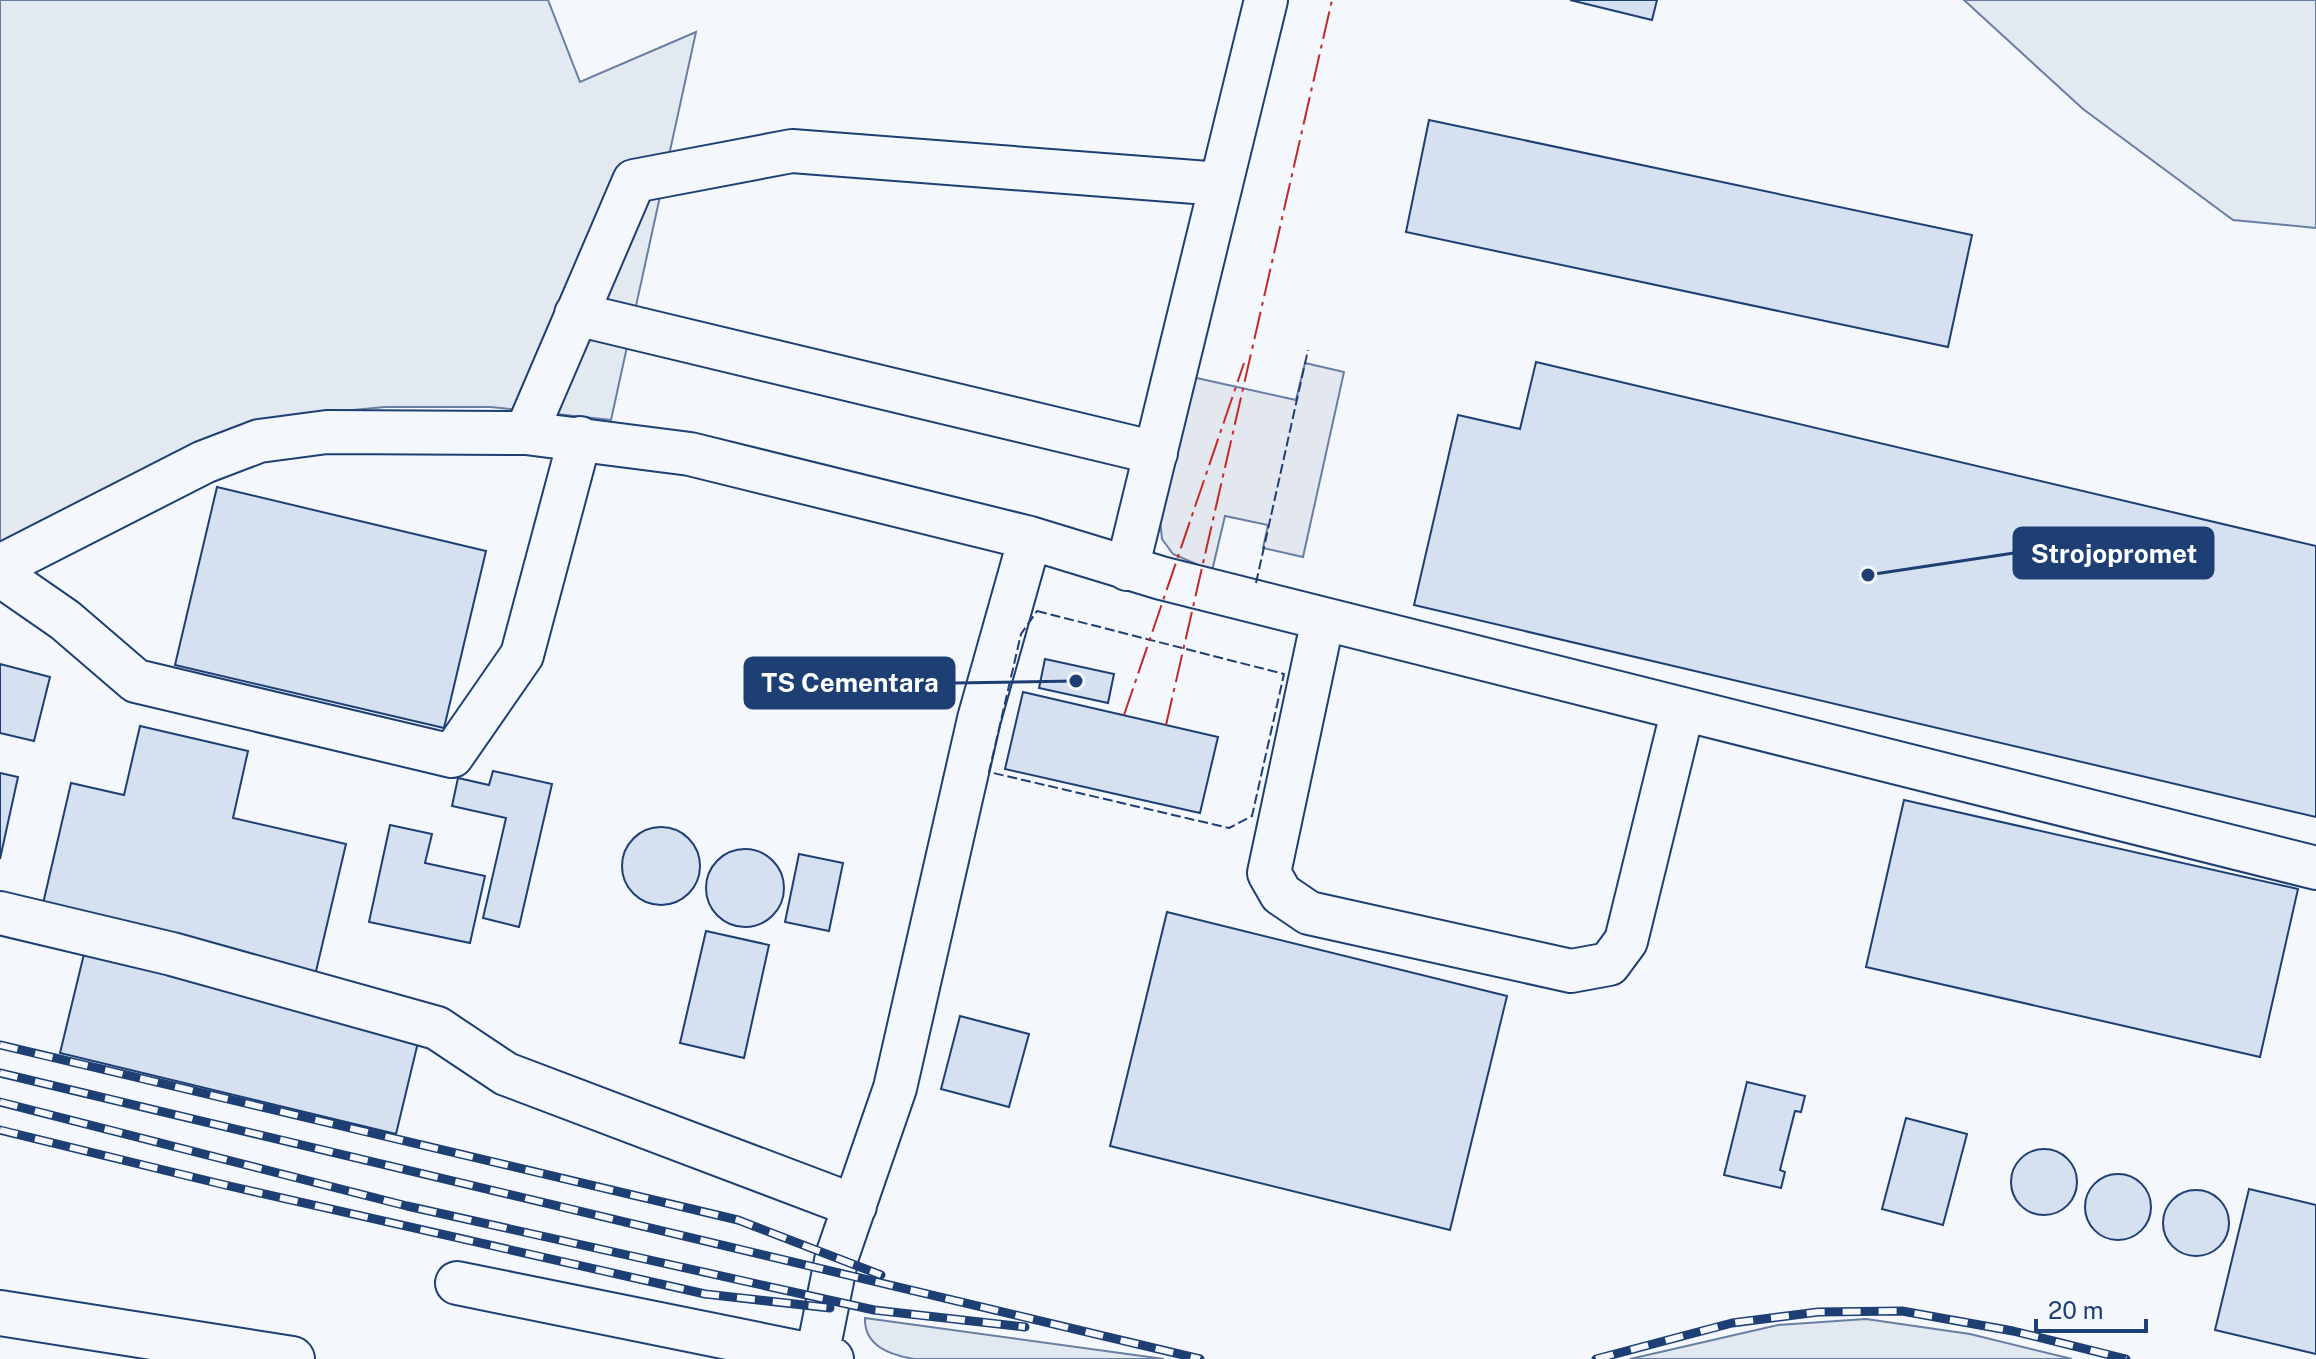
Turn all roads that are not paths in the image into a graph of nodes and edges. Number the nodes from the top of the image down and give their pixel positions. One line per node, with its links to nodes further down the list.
1 (1266, 0): 2 (lane)
2 (1221, 184): 3 (lane); 6 (lane)
3 (576, 314): 4 (lane); 6 (lane)
4 (526, 433): 5 (lane); 8 (lane)
5 (580, 438): 7 (lane); 10 (lane)
6 (1156, 453): 9 (lane)
7 (1030, 538): 9 (lane); 15 (lane)
8 (0, 566)
9 (1127, 569): 11 (lane)
10 (0, 575)
11 (1323, 619): 12 (lane); 12 (lane)
12 (1683, 709): 13 (lane)
13 (2316, 868)
14 (0, 913): 15 (lane)
15 (855, 1206): 18 (lane)
16 (457, 1283): 18 (lane)
17 (8, 1311): 19 (main road)
18 (825, 1358)
19 (292, 1359)

